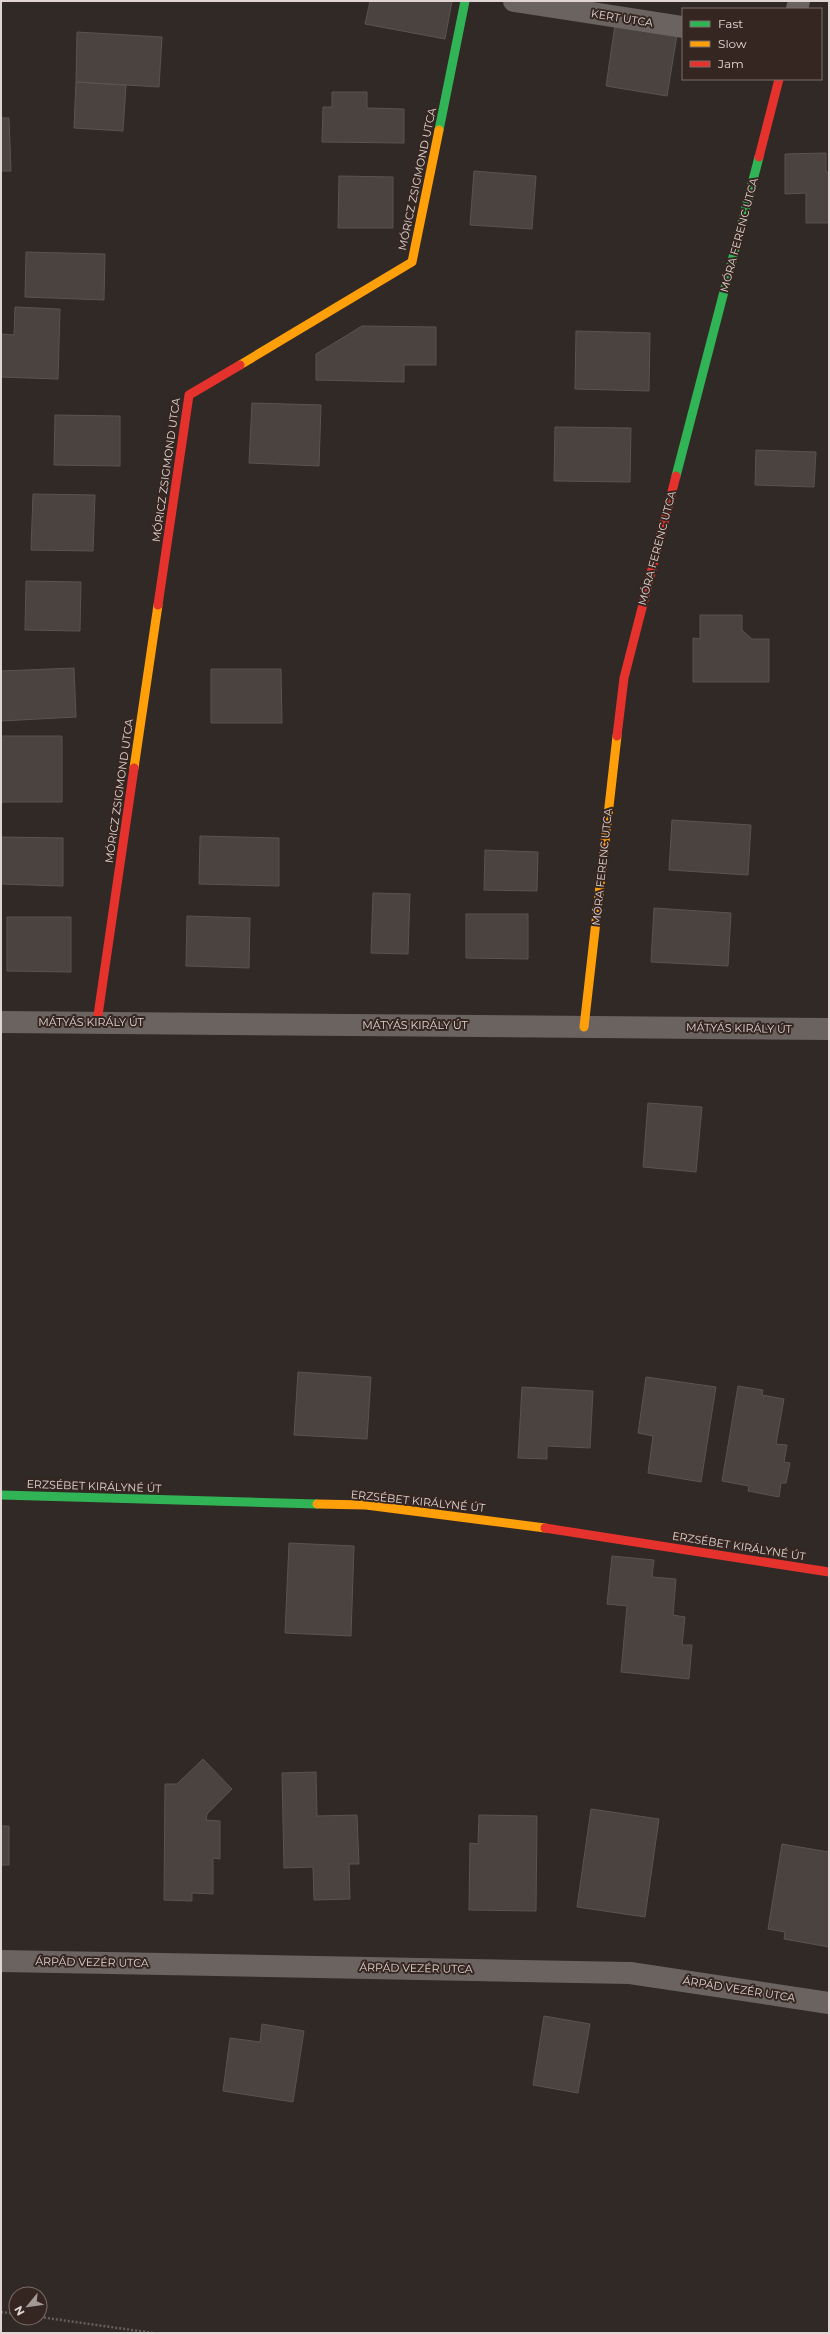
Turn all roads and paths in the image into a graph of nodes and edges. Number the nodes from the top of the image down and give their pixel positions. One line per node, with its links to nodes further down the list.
1 (465, 1): 6 (street, MÓRICZ ZSIGMOND UTCA)
2 (514, 1): 3 (street, KERT UTCA)
3 (682, 27)
4 (779, 80): 7 (street, MÓRA FERENC UTCA)
5 (1, 1022): 6 (street, MÁTYÁS KIRÁLY ÚT)
6 (97, 1022): 7 (street, MÁTYÁS KIRÁLY ÚT)
7 (584, 1027): 8 (street, MÁTYÁS KIRÁLY ÚT)
8 (829, 1029)
9 (1, 1495): 10 (street, ERZSÉBET KIRÁLYNÉ ÚT)
10 (829, 1572)
11 (1, 1961): 12 (street, ÁRPÁD VEZÉR UTCA)
12 (829, 2003)
13 (48, 2318): 14 (path)
14 (152, 2333)

